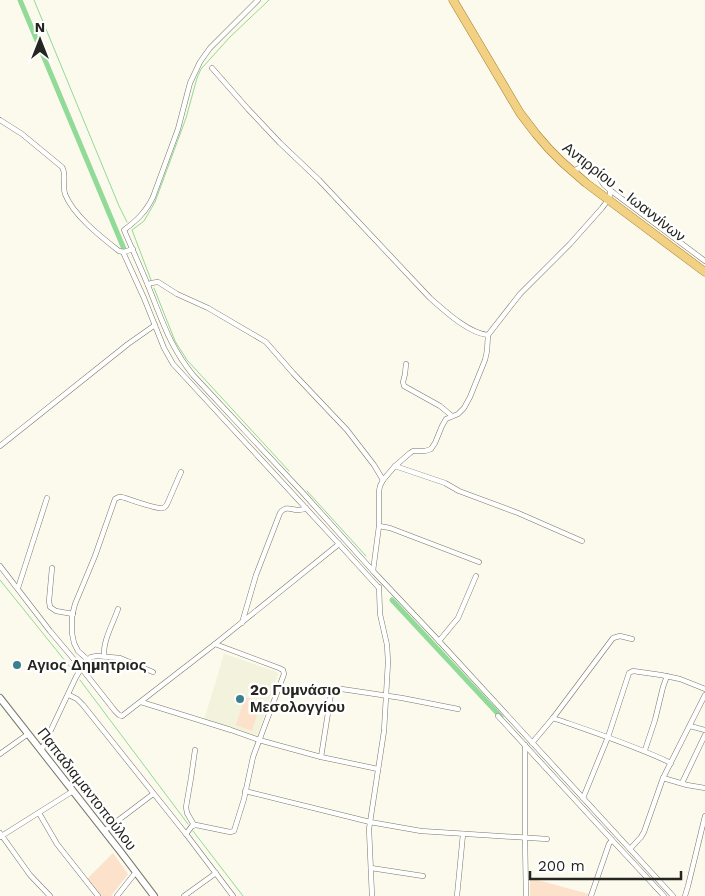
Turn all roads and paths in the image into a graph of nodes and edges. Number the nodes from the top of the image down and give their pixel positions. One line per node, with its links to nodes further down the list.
1 (258, 0): 8 (street)
2 (453, 0): 5 (main road, Αντιρρίου - Ιωαννίνων)
3 (212, 68): 14 (street)
4 (0, 121): 9 (street)
5 (573, 171): 6 (street); 7 (main road, Αντιρρίου - Ιωαννίνων)
6 (610, 190): 7 (street); 10 (street)
7 (608, 200): 11 (main road, Αντιρρίου - Ιωαννίνων); 14 (street)
8 (133, 249): 9 (street); 12 (street)
9 (123, 252): 13 (street)
10 (705, 262)
11 (705, 272)
12 (148, 285): 20 (street); 29 (street)
13 (154, 325): 17 (street); 22 (street)
14 (488, 335): 16 (street)
15 (406, 364): 16 (street)
16 (452, 416): 18 (street)
17 (0, 446)
18 (395, 466): 20 (street); 24 (street)
19 (181, 472): 35 (street)
20 (383, 480): 23 (street)
21 (47, 498): 32 (street)
22 (306, 508): 25 (street); 36 (street)
23 (379, 526): 26 (street); 29 (street)
24 (582, 541)
25 (340, 544): 33 (street); 36 (street)
26 (479, 562)
27 (0, 566): 32 (street)
28 (52, 568): 35 (street)
29 (373, 571): 31 (street)
30 (476, 576): 38 (street)
31 (381, 580): 33 (street); 38 (street)
32 (18, 588): 42 (street)
33 (379, 588): 48 (street)
34 (118, 609): 40 (street)
35 (73, 614): 41 (street)
36 (242, 623): 39 (street)
37 (632, 639): 53 (street)
38 (439, 640): 60 (street)
39 (215, 644): 50 (street); 59 (street)
40 (104, 656): 41 (street); 43 (street)
41 (88, 660): 42 (street)
42 (82, 669): 46 (street); 50 (street)
43 (153, 672)
44 (667, 676): 45 (street); 58 (street); 64 (street)
45 (705, 689)
46 (69, 694): 62 (street); 74 (street)
47 (705, 695): 54 (street)
48 (387, 696): 51 (street); 66 (street); 68 (street)
49 (0, 698): 56 (main road, Παπαδιαμαντοπούλου)
50 (141, 702): 59 (street)
51 (458, 709)
52 (498, 716): 61 (street)
53 (553, 718): 58 (street); 60 (street)
54 (690, 726): 55 (street); 67 (street)
55 (705, 730)
56 (28, 734): 62 (main road, Παπαδιαμαντοπούλου); 65 (street)
57 (705, 736): 70 (street)
58 (608, 737): 64 (street); 75 (street)
59 (259, 740): 66 (street); 73 (street)
60 (532, 743): 75 (street)
61 (525, 744): 84 (street); 86 (street)
62 (41, 750): 72 (main road, Παπαδιαμαντοπούλου)
63 (195, 750): 79 (street)
64 (645, 750): 67 (street)
65 (0, 754)
66 (321, 757): 68 (street)
67 (671, 764): 69 (street)
68 (378, 769): 78 (street)
69 (663, 778): 70 (street); 87 (street)
70 (682, 783): 71 (street)
71 (705, 788)
72 (73, 791): 76 (street); 80 (main road, Παπαδιαμαντοπούλου)
73 (245, 791): 78 (street); 79 (street)
74 (154, 794): 80 (street); 81 (street)
75 (583, 798): 87 (street)
76 (39, 814): 83 (street); 93 (street)
77 (705, 816): 104 (street)
78 (370, 822): 82 (street); 88 (street)
79 (194, 825): 81 (street)
80 (104, 831): 89 (main road, Παπαδιαμαντοπούλου)
81 (186, 834): 90 (street)
82 (463, 834): 84 (street); 99 (street)
83 (1, 835): 92 (street)
84 (525, 838): 85 (street); 100 (street)
85 (547, 840)
86 (612, 840): 101 (street); 102 (street)
87 (630, 849): 103 (street)
88 (370, 868): 91 (street); 98 (street)
89 (136, 872): 94 (street); 95 (main road, Παπαδιαμαντοπούλου)
90 (216, 873): 96 (street); 97 (street)
91 (423, 876)
92 (50, 896)
93 (98, 896)
94 (117, 896)
95 (154, 896)
96 (184, 896)
97 (233, 896)
98 (372, 896)
99 (457, 896)
100 (526, 896)
101 (591, 896)
102 (664, 896)
103 (673, 896)
104 (685, 896)

